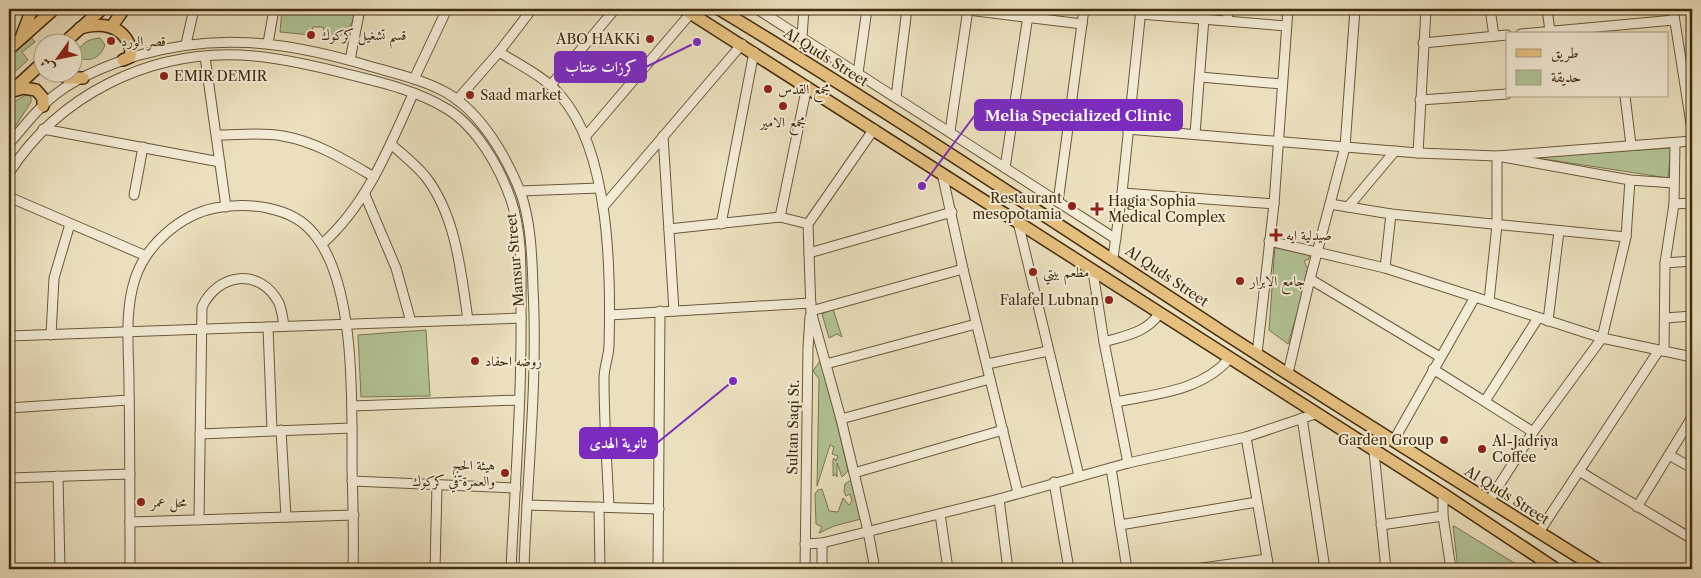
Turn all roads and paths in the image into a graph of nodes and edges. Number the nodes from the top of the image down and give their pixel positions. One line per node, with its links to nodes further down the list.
1 (32, 9): 43 (main road)
2 (54, 9): 43 (main road)
3 (102, 9): 36 (main road)
4 (124, 9): 34 (main road)
5 (194, 9): 47 (street)
6 (274, 9): 46 (street)
7 (360, 9): 55 (street)
8 (447, 9): 61 (street)
9 (532, 9): 50 (street)
10 (615, 9): 63 (street)
11 (714, 9): 32 (main road)
12 (719, 9): 131 (main road, Al Quds Street)
13 (757, 9): 44 (street)
14 (804, 9): 44 (street)
15 (867, 9): 58 (street)
16 (907, 9): 68 (street)
17 (966, 9): 28 (street); 77 (street)
18 (1084, 9): 33 (street)
19 (1228, 9): 30 (street)
20 (1288, 9): 35 (street)
21 (1355, 9): 89 (street)
22 (1426, 9): 45 (street)
23 (1490, 9): 42 (street)
24 (1548, 9): 38 (street)
25 (1673, 9): 31 (street)
26 (687, 11): 32 (main road); 81 (street)
27 (1141, 11): 29 (street); 75 (street)
28 (1028, 13): 33 (street); 94 (street)
29 (1204, 18): 30 (street); 59 (street)
30 (1227, 20): 35 (street)
31 (1674, 20): 37 (street); 76 (street)
32 (707, 22): 48 (main road)
33 (1082, 24): 106 (street)
34 (112, 26): 36 (main road); 54 (main road)
35 (1286, 26): 62 (street)
36 (80, 28): 39 (main road)
37 (1617, 30): 38 (street)
38 (1550, 31): 40 (street)
39 (76, 32)
40 (1540, 32)
41 (1506, 35): 42 (street)
42 (1494, 36): 45 (street)
43 (22, 37): 49 (main road)
44 (802, 37): 58 (street)
45 (1423, 42): 71 (street)
46 (268, 43): 47 (street, Mansur Street); 52 (street, Mansur Street)
47 (186, 44): 54 (street, Mansur Street)
48 (742, 44): 51 (main road); 80 (street)
49 (9, 49)
50 (499, 52): 63 (street); 70 (street)
51 (754, 52): 64 (main road); 119 (street)
52 (323, 53): 55 (street, Mansur Street); 56 (street)
53 (205, 57): 56 (street, Mansur Street); 73 (street, Mansur Street); 79 (street)
54 (123, 60): 60 (street, Mansur Street)
55 (350, 60): 61 (street, Mansur Street)
56 (322, 67): 66 (street, Mansur Street)
57 (32, 72): 65 (main road)
58 (858, 73): 68 (street)
59 (1200, 77): 62 (street); 78 (street)
60 (83, 78): 72 (street, Mansur Street)
61 (414, 79): 70 (street, Mansur Street)
62 (1282, 84): 82 (street)
63 (551, 85): 81 (street)
64 (807, 86): 74 (main road); 116 (street)
65 (9, 93): 72 (main road)
66 (413, 94): 86 (street); 146 (street, Mansur Street)
67 (1506, 94): 71 (street)
68 (896, 97): 77 (street)
69 (1625, 98): 87 (street)
70 (457, 100): 101 (street, Mansur Street)
71 (1420, 100): 91 (street)
72 (43, 106): 85 (street, Mansur Street)
73 (43, 129): 88 (street); 95 (street, Mansur Street)
74 (874, 129): 96 (main road); 120 (street)
75 (1127, 129): 78 (street); 102 (street)
76 (1692, 130)
77 (950, 131): 94 (street)
78 (1196, 134): 82 (street)
79 (217, 135): 93 (street); 97 (street)
80 (663, 136): 112 (street); 122 (street)
81 (585, 137): 100 (street)
82 (1278, 141): 89 (street); 108 (street)
83 (1692, 141): 84 (street)
84 (1675, 143): 87 (street); 99 (street)
85 (9, 144)
86 (391, 144): 97 (street); 149 (street)
87 (1631, 145): 92 (street)
88 (143, 147): 93 (street); 103 (street)
89 (1345, 147): 90 (street); 109 (street)
90 (1395, 151): 91 (street); 113 (street)
91 (1418, 153): 92 (street)
92 (1497, 156): 98 (street); 121 (street)
93 (220, 162): 111 (street)
94 (1005, 168): 106 (street)
95 (9, 173)
96 (942, 173): 114 (street); 117 (main road)
97 (374, 177): 104 (street)
98 (1630, 180): 99 (street); 124 (street)
99 (1674, 183): 110 (street)
100 (599, 188): 101 (street); 112 (street)
101 (520, 191): 212 (street, Mansur Street)
102 (1122, 193): 108 (street); 125 (street)
103 (134, 195)
104 (365, 195): 127 (street); 151 (street)
105 (9, 197): 118 (street)
106 (1058, 202): 125 (street)
107 (1692, 203): 110 (street)
108 (1274, 204): 126 (street)
109 (1330, 204): 113 (street); 128 (street)
110 (1674, 204): 133 (street)
111 (226, 207): 127 (street); 130 (street)
112 (603, 207): 144 (street)
113 (1348, 207): 115 (street)
114 (952, 212): 129 (street); 135 (street)
115 (1390, 214): 121 (street); 134 (street)
116 (780, 217): 119 (street); 120 (street)
117 (1018, 222): 136 (main road); 164 (street)
118 (70, 224): 130 (street); 159 (street)
119 (722, 224): 122 (street)
120 (808, 224): 129 (street)
121 (1497, 225): 123 (street); 139 (street)
122 (669, 229): 142 (street)
123 (1559, 231): 124 (street); 150 (street)
124 (1626, 237): 161 (street)
125 (1116, 239): 131 (street)
126 (1269, 241): 128 (street); 166 (street)
127 (322, 244): 152 (street)
128 (1316, 252): 134 (street); 137 (street)
129 (809, 253): 140 (street)
130 (146, 256): 158 (street)
131 (1113, 258): 157 (main road, Al Quds Street)
132 (1692, 261): 133 (street)
133 (1665, 263): 148 (street)
134 (1385, 268): 138 (street)
135 (963, 269): 140 (street); 153 (street)
136 (1093, 272): 143 (main road); 162 (street)
137 (1310, 279): 167 (street); 173 (street)
138 (1475, 297): 139 (street); 167 (street)
139 (1488, 301): 147 (street)
140 (811, 307): 142 (street); 170 (street); 229 (street, Sultan Saqi St.)
141 (660, 311): 142 (street); 144 (street); 216 (street)
142 (674, 311)
143 (1159, 314): 162 (street); 163 (main road)
144 (610, 315): 214 (street)
145 (1692, 316): 148 (street)
146 (521, 318): 149 (street); 176 (street, Mansur Street)
147 (1538, 318): 150 (street); 178 (street)
148 (1665, 318): 165 (street)
149 (468, 320): 151 (street)
150 (1548, 321): 161 (street)
151 (411, 322): 152 (street)
152 (346, 324): 154 (street); 179 (street)
153 (976, 324): 170 (street); 171 (street)
154 (284, 326): 155 (street); 156 (street)
155 (268, 327): 156 (street); 186 (street)
156 (200, 329): 158 (street); 189 (street)
157 (1221, 331): 163 (main road); 166 (main road, Al Quds Street)
158 (129, 332): 159 (street); 175 (street)
159 (51, 335): 160 (street)
160 (9, 336)
161 (1602, 338): 165 (street); 188 (street)
162 (1104, 342): 177 (street)
163 (1211, 348): 169 (main road)
164 (1048, 351): 171 (street); 201 (street)
165 (1662, 351): 168 (street); 197 (street)
166 (1257, 354): 173 (main road, Al Quds Street)
167 (1440, 356): 172 (street)
168 (1692, 357)
169 (1229, 359): 177 (street); 181 (main road)
170 (826, 364): 184 (street)
171 (987, 364): 174 (street)
172 (1433, 369): 178 (street); 191 (street)
173 (1288, 373): 191 (main road, Al Quds Street)
174 (990, 378): 184 (street); 187 (street)
175 (129, 400): 180 (street); 199 (street)
176 (519, 400): 179 (street); 206 (street, Mansur Street)
177 (1116, 402): 194 (street)
178 (1485, 402): 188 (street)
179 (352, 406): 185 (street)
180 (9, 408)
181 (1315, 414): 183 (street); 192 (main road)
182 (1692, 417): 193 (street)
183 (1302, 418): 190 (street); 250 (street)
184 (841, 419): 198 (street)
185 (352, 428): 186 (street); 203 (street)
186 (277, 430): 189 (street); 220 (street)
187 (1003, 430): 198 (street); 207 (street)
188 (1533, 432): 210 (street)
189 (200, 434): 221 (street)
190 (1246, 436): 194 (street); 211 (street)
191 (1394, 440): 210 (main road, Al Quds Street)
192 (1374, 452): 208 (main road); 224 (street)
193 (1669, 455): 196 (street); 215 (street)
194 (1128, 463): 195 (street)
195 (1110, 468): 201 (street); 223 (street)
196 (1692, 468)
197 (1579, 471): 215 (street); 226 (street)
198 (854, 473): 225 (street)
199 (130, 474): 200 (street); 222 (street)
200 (58, 476): 202 (street); 233 (street)
201 (1079, 476): 204 (street)
202 (9, 478)
203 (352, 481): 205 (street); 218 (street)
204 (1054, 482): 207 (street); 246 (street)
205 (437, 485): 206 (street); 236 (street)
206 (516, 488): 230 (street, Mansur Street)
207 (1018, 493): 209 (street)
208 (1443, 494): 219 (street); 253 (main road)
209 (999, 499): 217 (street); 245 (street)
210 (1489, 501): 226 (main road, Al Quds Street)
211 (1257, 502): 223 (street); 232 (street)
212 (527, 506): 213 (street); 231 (street, Mansur Street)
213 (599, 507): 214 (street); 239 (street)
214 (609, 507): 216 (street)
215 (1638, 507): 227 (street)
216 (658, 509): 240 (street)
217 (940, 514): 225 (street); 244 (street)
218 (354, 515): 220 (street); 235 (street)
219 (1443, 516): 224 (street); 252 (street)
220 (286, 517): 221 (street)
221 (199, 520): 222 (street)
222 (130, 522): 234 (street)
223 (1120, 525): 247 (street)
224 (1381, 525): 251 (street)
225 (868, 531): 228 (street); 243 (street)
226 (1539, 532): 254 (main road, Al Quds Street)
227 (1692, 540)
228 (822, 543): 229 (street); 242 (street)
229 (805, 544): 241 (street, Sultan Saqi St.)
230 (512, 551): 231 (street); 237 (street, Mansur Street)
231 (525, 552): 238 (street, Mansur Street)
232 (1267, 559): 248 (street); 249 (street)
233 (60, 569)
234 (130, 569)
235 (353, 569)
236 (435, 569)
237 (510, 569)
238 (524, 569)
239 (600, 569)
240 (658, 569)
241 (805, 569)
242 (822, 569)
243 (875, 569)
244 (948, 569)
245 (1008, 569)
246 (1069, 569)
247 (1127, 569)
248 (1195, 569)
249 (1269, 569)
250 (1326, 569)
251 (1386, 569)
252 (1450, 569)
253 (1556, 569)
254 (1598, 569)

